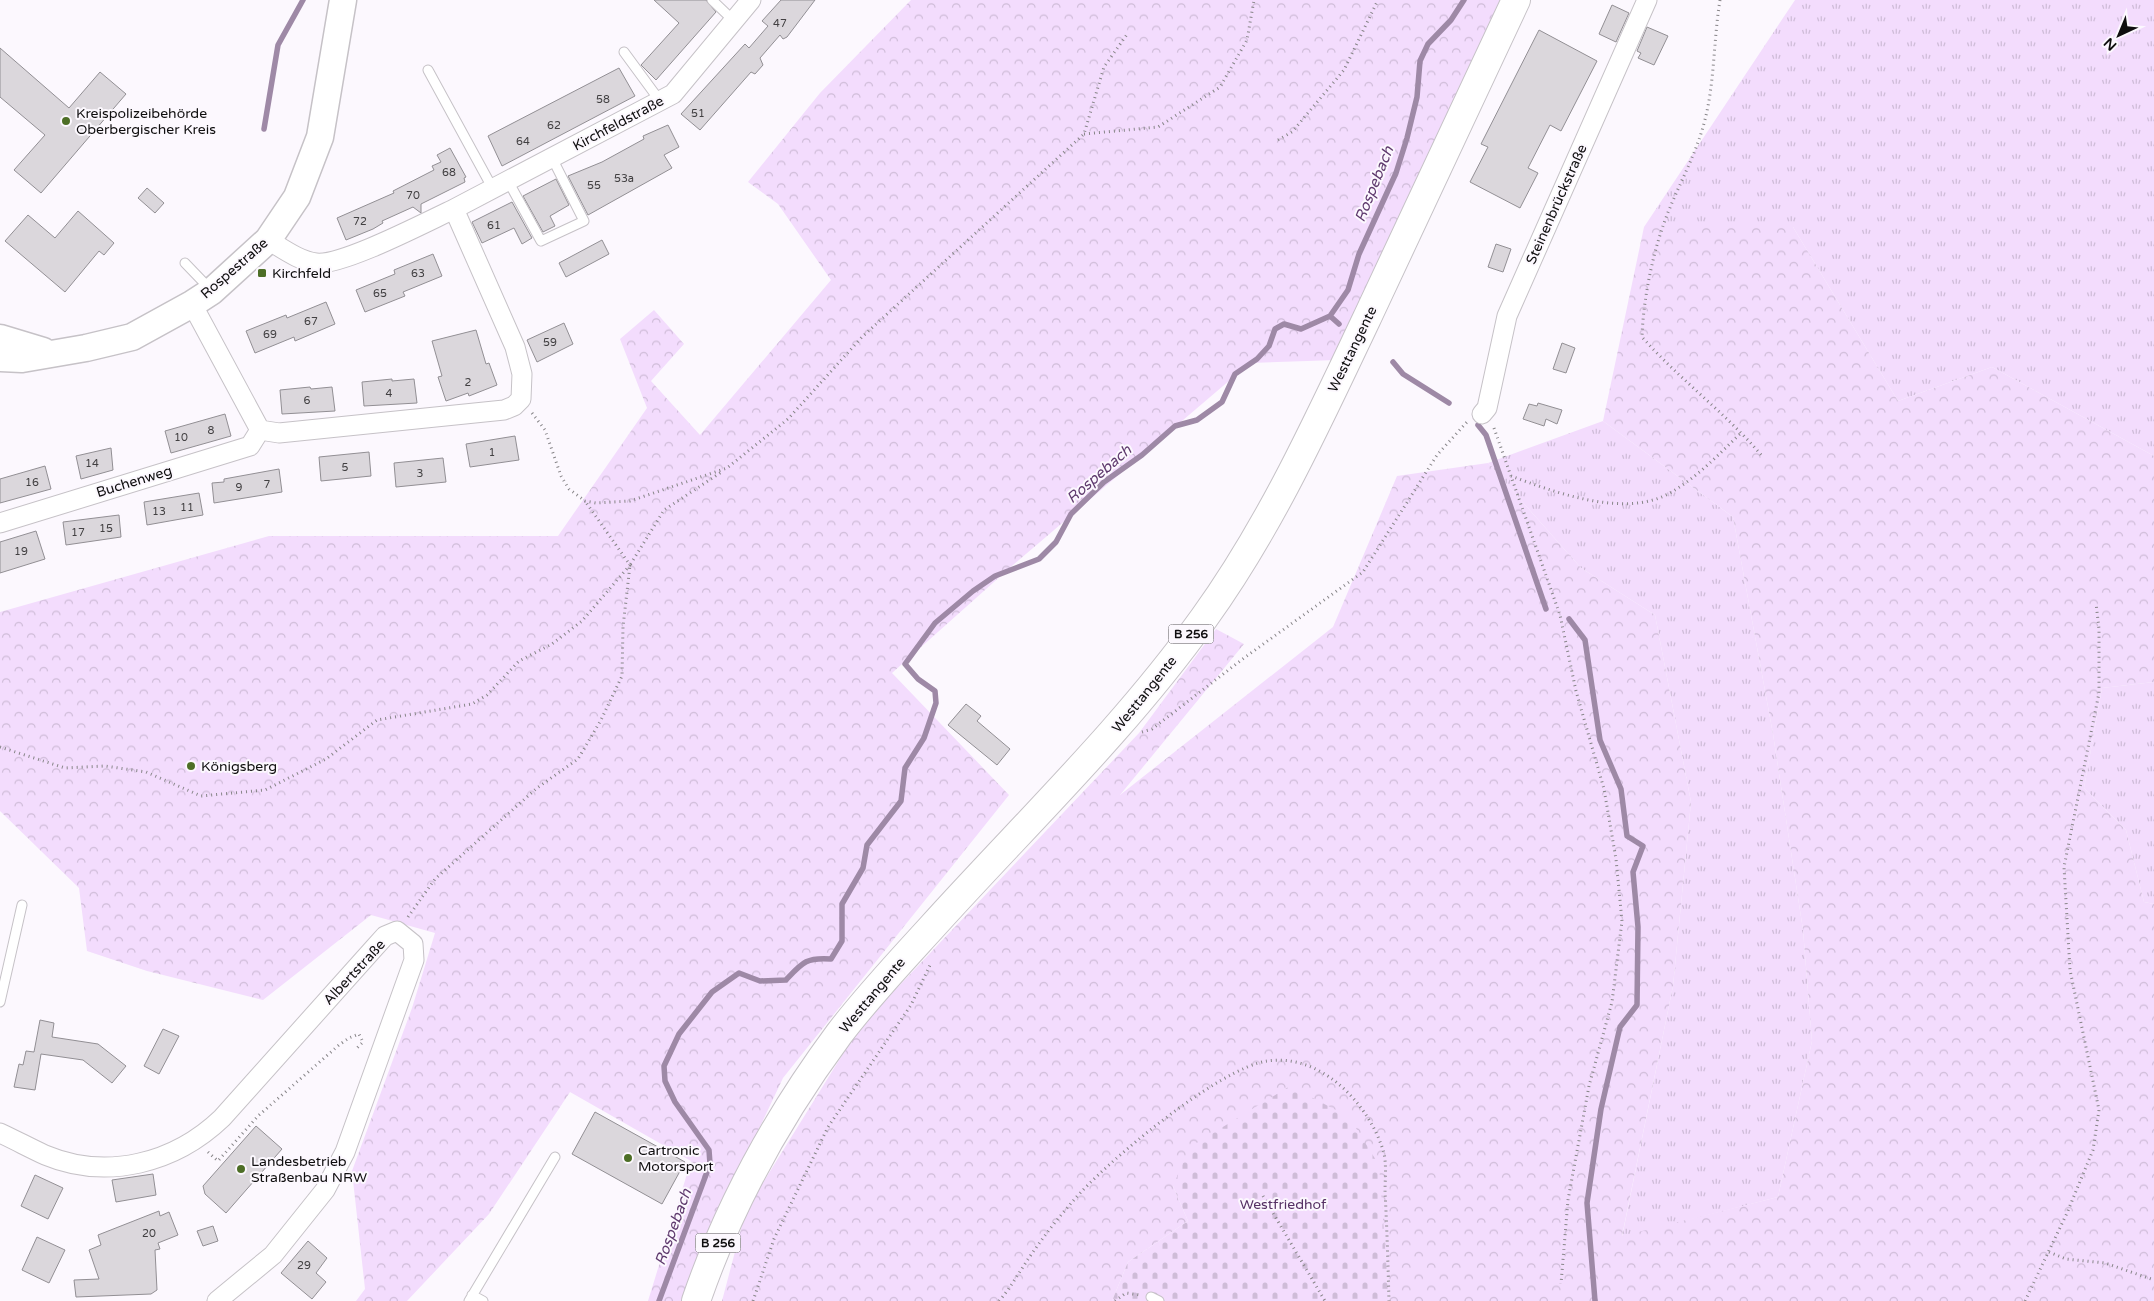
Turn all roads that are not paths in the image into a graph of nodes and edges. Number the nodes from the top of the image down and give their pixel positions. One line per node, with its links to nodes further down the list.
1 (343, 0): 13 (street, Rospestraße)
2 (712, 0): 6 (lane)
3 (752, 0): 6 (street, Kirchfeldstraße)
4 (1516, 0): 29 (main road, Westtangente / B 256)
5 (1647, 0): 19 (street, Steinenbrückstraße)
6 (734, 20): 9 (street, Kirchfeldstraße)
7 (624, 52): 9 (lane)
8 (428, 70): 11 (lane)
9 (660, 101): 10 (street, Kirchfeldstraße)
10 (552, 158): 11 (street, Kirchfeldstraße); 11 (lane)
11 (500, 185): 12 (street, Kirchfeldstraße)
12 (454, 209): 13 (street, Kirchfeldstraße); 20 (street)
13 (268, 240): 15 (street, Rospestraße)
14 (185, 263): 15 (lane)
15 (202, 297): 17 (street, Rospestraße); 20 (street)
16 (0, 338): 17 (street, Rospestraße)
17 (48, 353): 18 (street, Rospestraße)
18 (0, 358)
19 (1484, 411)
20 (260, 430): 21 (street, Buchenweg)
21 (0, 523)
22 (22, 905): 23 (lane)
23 (0, 1002)
24 (0, 1133): 27 (street, Albertstraße)
25 (555, 1157): 26 (lane)
26 (470, 1298): 28 (lane)
27 (217, 1301)
28 (483, 1301)
29 (696, 1301)

